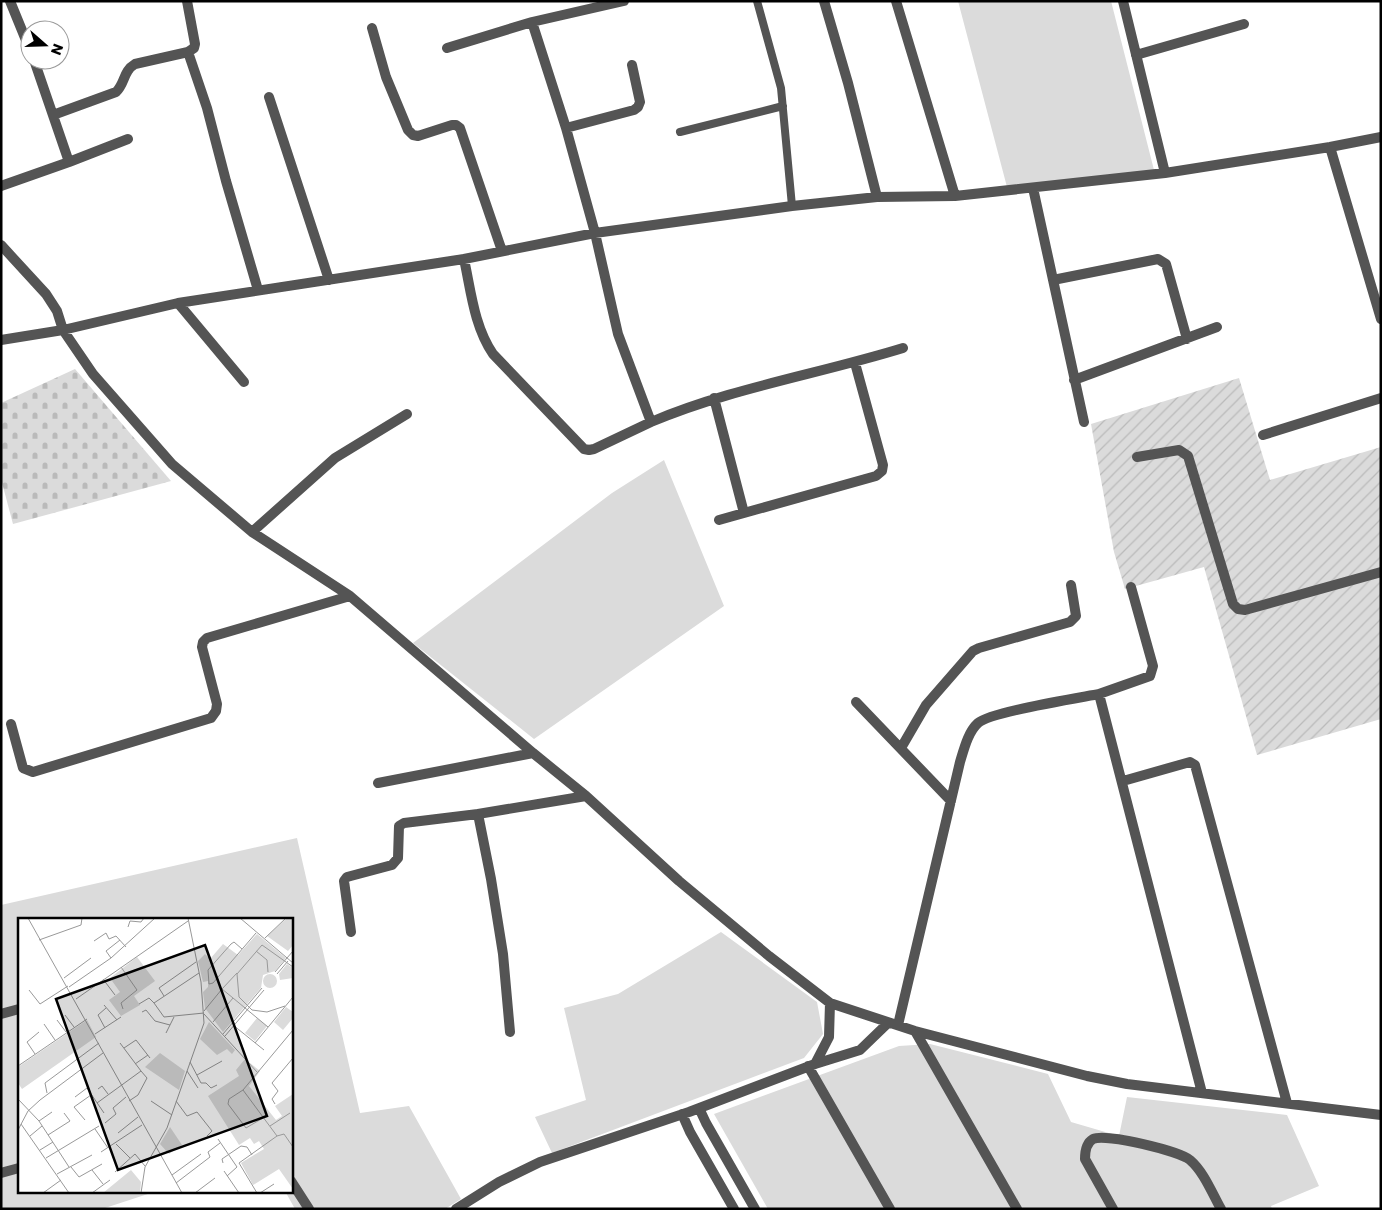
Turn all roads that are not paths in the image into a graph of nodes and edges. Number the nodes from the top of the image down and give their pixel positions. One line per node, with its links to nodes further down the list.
1 (10, 1): 11 (street)
2 (187, 1): 14 (street)
3 (624, 1): 8 (street)
4 (757, 1): 19 (lane)
5 (824, 1): 31 (street)
6 (896, 1): 30 (street)
7 (1123, 1): 15 (street)
8 (606, 3): 9 (street)
9 (532, 22): 13 (street); 21 (street)
10 (1244, 24): 15 (street)
11 (20, 26)
12 (372, 28): 35 (street)
13 (447, 48)
14 (188, 52): 20 (street); 39 (street)
15 (1136, 56): 27 (street)
16 (632, 65): 21 (street)
17 (38, 70): 20 (street)
18 (269, 97): 37 (street)
19 (783, 106): 22 (lane); 32 (lane)
20 (54, 115): 26 (street)
21 (566, 128): 33 (street)
22 (680, 132)
23 (1381, 137): 25 (street)
24 (128, 139): 26 (street)
25 (1330, 147): 27 (street); 41 (street)
26 (69, 162): 28 (street)
27 (1165, 173): 29 (street)
28 (1, 186)
29 (1033, 188): 30 (street); 38 (street)
30 (955, 196): 31 (street)
31 (877, 197): 32 (street)
32 (792, 206): 33 (street)
33 (595, 233): 35 (street); 53 (street)
34 (1, 246): 43 (street)
35 (502, 251): 36 (street)
36 (464, 259): 37 (street); 53 (street)
37 (329, 280): 39 (street)
38 (1053, 280): 44 (street); 48 (street)
39 (258, 290): 40 (street)
40 (178, 303): 43 (street); 49 (street)
41 (1381, 319)
42 (1217, 327): 44 (street)
43 (63, 330): 45 (street); 59 (street)
44 (1187, 339): 48 (street)
45 (1, 340)
46 (903, 348): 47 (street)
47 (856, 363): 50 (street); 57 (street)
48 (1074, 380): 54 (street)
49 (244, 382)
50 (714, 398): 53 (street); 57 (street)
51 (1381, 398): 55 (street)
52 (407, 414): 59 (street)
53 (651, 422)
54 (1084, 422)
55 (1262, 435)
56 (1137, 457): 60 (street)
57 (744, 513): 58 (street)
58 (719, 520)
59 (252, 532): 63 (street)
60 (1381, 572)
61 (1071, 585): 67 (street)
62 (1132, 587): 64 (street)
63 (350, 596): 66 (street); 68 (street)
64 (1099, 694): 69 (street); 72 (street)
65 (856, 702): 67 (street)
66 (11, 724)
67 (901, 748): 72 (street)
68 (533, 753): 70 (street); 71 (street)
69 (1123, 781): 82 (street); 83 (street)
70 (378, 782)
71 (586, 796): 73 (street); 75 (street)
72 (950, 801): 78 (street)
73 (478, 814): 74 (street); 80 (street)
74 (351, 932)
75 (830, 1003): 78 (street); 81 (street)
76 (18, 1009): 77 (street)
77 (1, 1014)
78 (893, 1024): 79 (street); 81 (street)
79 (915, 1030): 82 (street); 96 (street)
80 (510, 1032)
81 (812, 1065): 84 (street); 95 (street)
82 (1202, 1093): 83 (street)
83 (1287, 1103): 86 (street)
84 (699, 1108): 85 (street); 90 (street)
85 (682, 1114): 92 (street); 93 (street)
86 (1381, 1115)
87 (18, 1168): 88 (street)
88 (1, 1173)
89 (292, 1183): 91 (street)
90 (750, 1199): 93 (street); 94 (street)
91 (308, 1209)
92 (456, 1209)
93 (733, 1209)
94 (755, 1209)
95 (890, 1209)
96 (1017, 1209)
97 (1113, 1209): 98 (street)
98 (1221, 1209)

